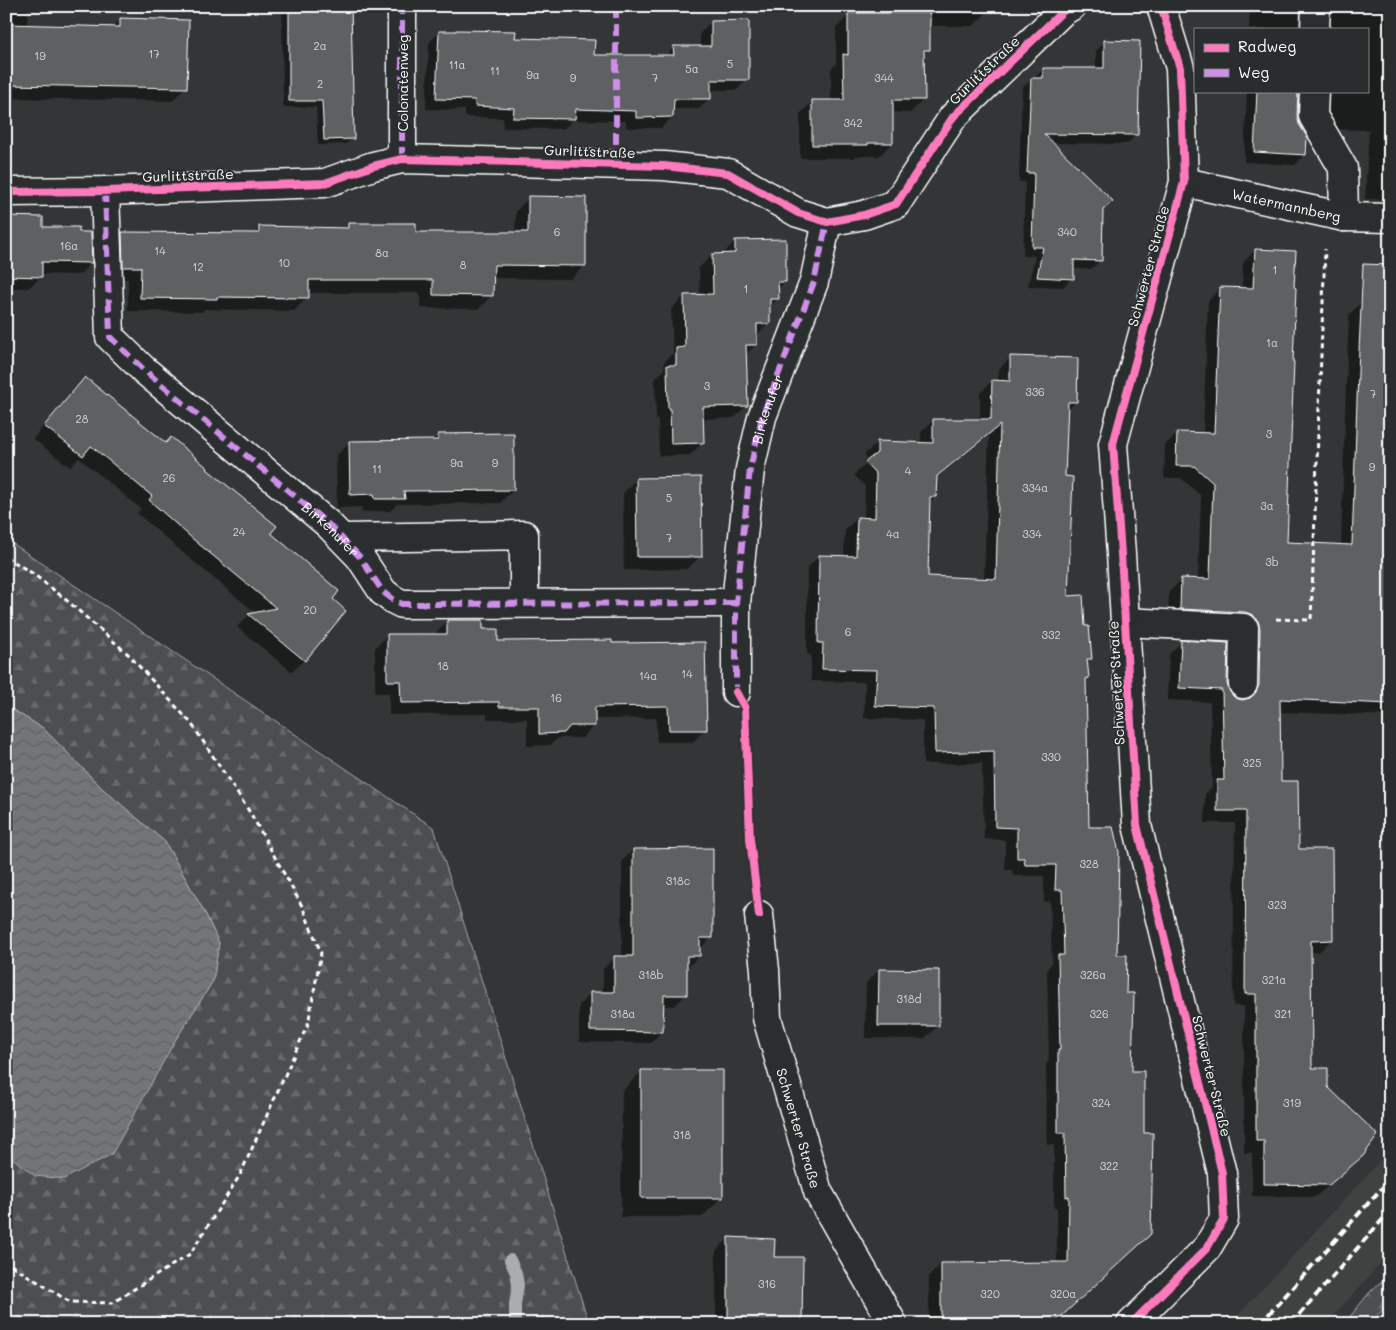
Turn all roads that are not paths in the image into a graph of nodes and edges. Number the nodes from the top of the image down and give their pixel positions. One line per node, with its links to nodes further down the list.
1 (402, 6): 7 (street, Colonatenweg)
2 (1072, 6): 13 (street, Gurlittstraße)
3 (1161, 6): 8 (street, Schwerter Straße)
4 (1316, 6): 5 (street)
5 (1315, 28)
6 (1314, 92): 11 (street)
7 (402, 159): 9 (street, Gurlittstraße); 13 (street, Gurlittstraße)
8 (1184, 182): 11 (street, Watermannberg); 17 (street, Schwerter Straße)
9 (106, 190): 10 (street, Gurlittstraße); 14 (street, Birkenufer)
10 (6, 192)
11 (1335, 215): 12 (street, Watermannberg)
12 (1390, 218)
13 (826, 222): 16 (street, Birkenufer)
14 (343, 538): 15 (street, Birkenufer); 15 (street)
15 (524, 603): 16 (street, Birkenufer)
16 (736, 603): 19 (street, Birkenufer)
17 (1125, 622): 18 (street); 22 (street, Schwerter Straße)
18 (1243, 684)
19 (736, 692)
20 (759, 914): 21 (street, Schwerter Straße)
21 (893, 1324)
22 (1131, 1324)

